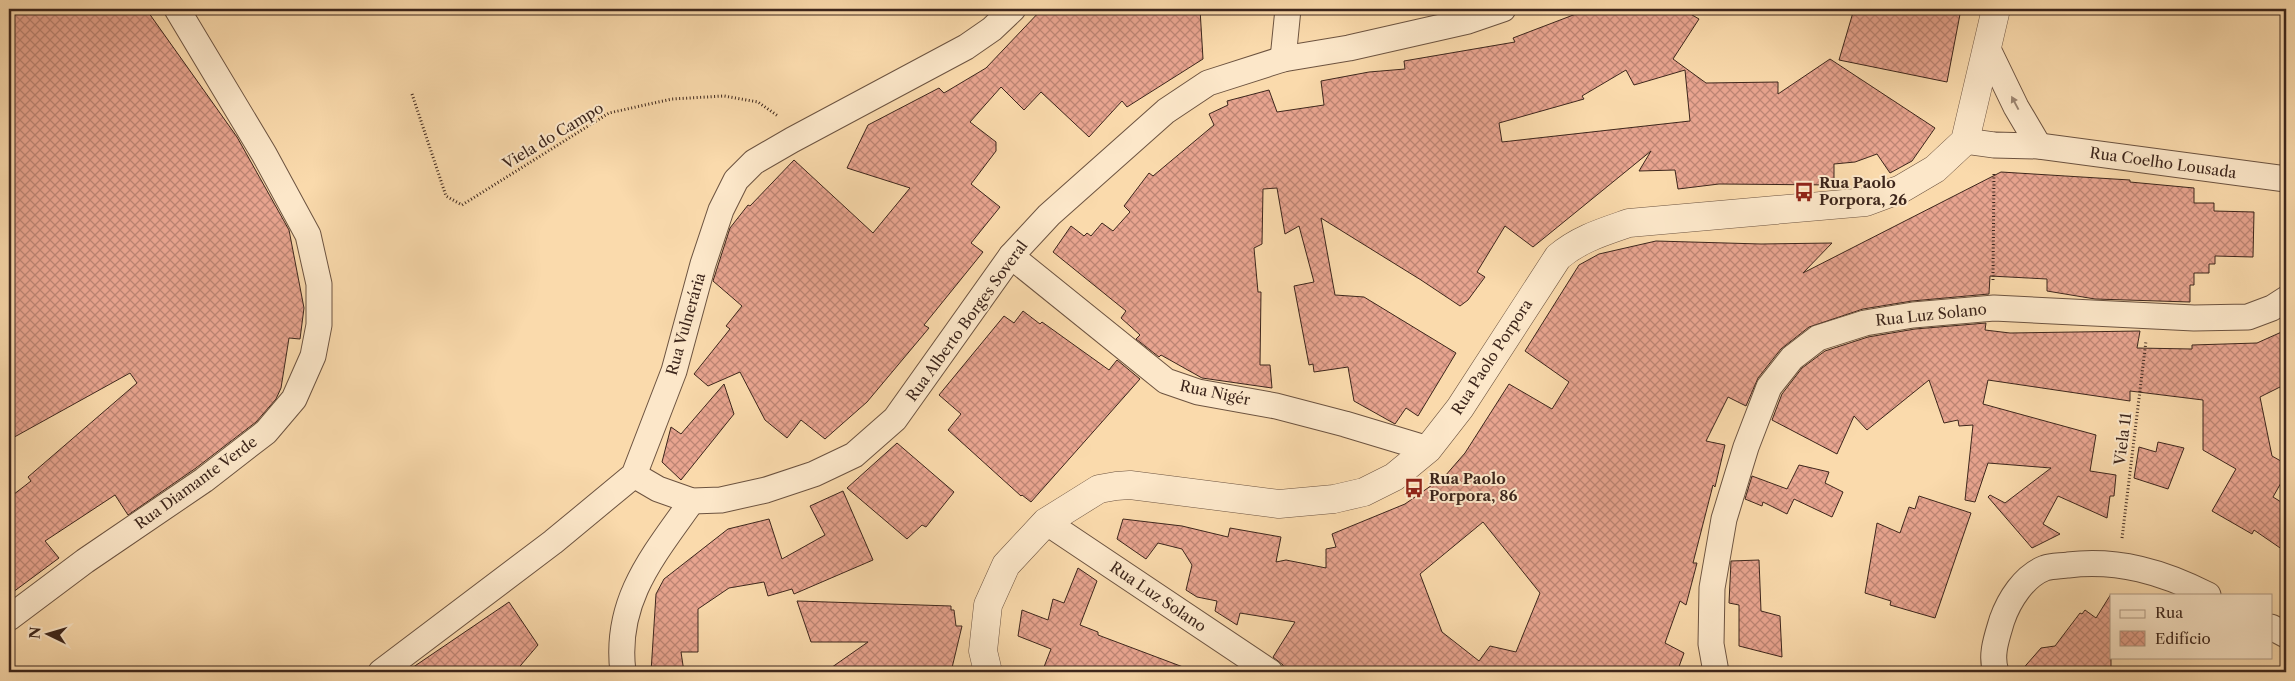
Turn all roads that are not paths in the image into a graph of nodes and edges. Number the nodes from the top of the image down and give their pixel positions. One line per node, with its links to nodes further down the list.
1 (177, 9): 18 (street, Rua Diamante Verde)
2 (1013, 9): 14 (street, Rua Vulnerária)
3 (1288, 9): 7 (street)
4 (1503, 9): 7 (street, Rua Alberto Borges Soveral)
5 (1996, 9): 6 (street)
6 (1987, 47): 8 (street); 9 (street, one-way to 6)
7 (1283, 59): 11 (street, Rua Alberto Borges Soveral)
8 (1965, 141): 9 (street, Rua Coelho Lousada); 13 (street, Rua Paolo Porpora)
9 (2039, 146): 10 (street, Rua Coelho Lousada)
10 (2286, 179)
11 (1011, 256): 13 (street, Rua Nigér); 15 (street, Rua Alberto Borges Soveral)
12 (2286, 299): 25 (street, Rua Luz Solano)
13 (1428, 449): 16 (street, Rua Paolo Porpora)
14 (634, 475): 15 (street); 21 (street, Rua Vulnerária)
15 (692, 501): 22 (street)
16 (1046, 522): 23 (street, Rua Paolo Porpora); 24 (street, Rua Luz Solano)
17 (2206, 594): 26 (street)
18 (9, 618)
19 (2272, 628): 20 (street)
20 (2286, 635)
21 (381, 672)
22 (623, 672)
23 (988, 672)
24 (1270, 672)
25 (1716, 672)
26 (1996, 672)

